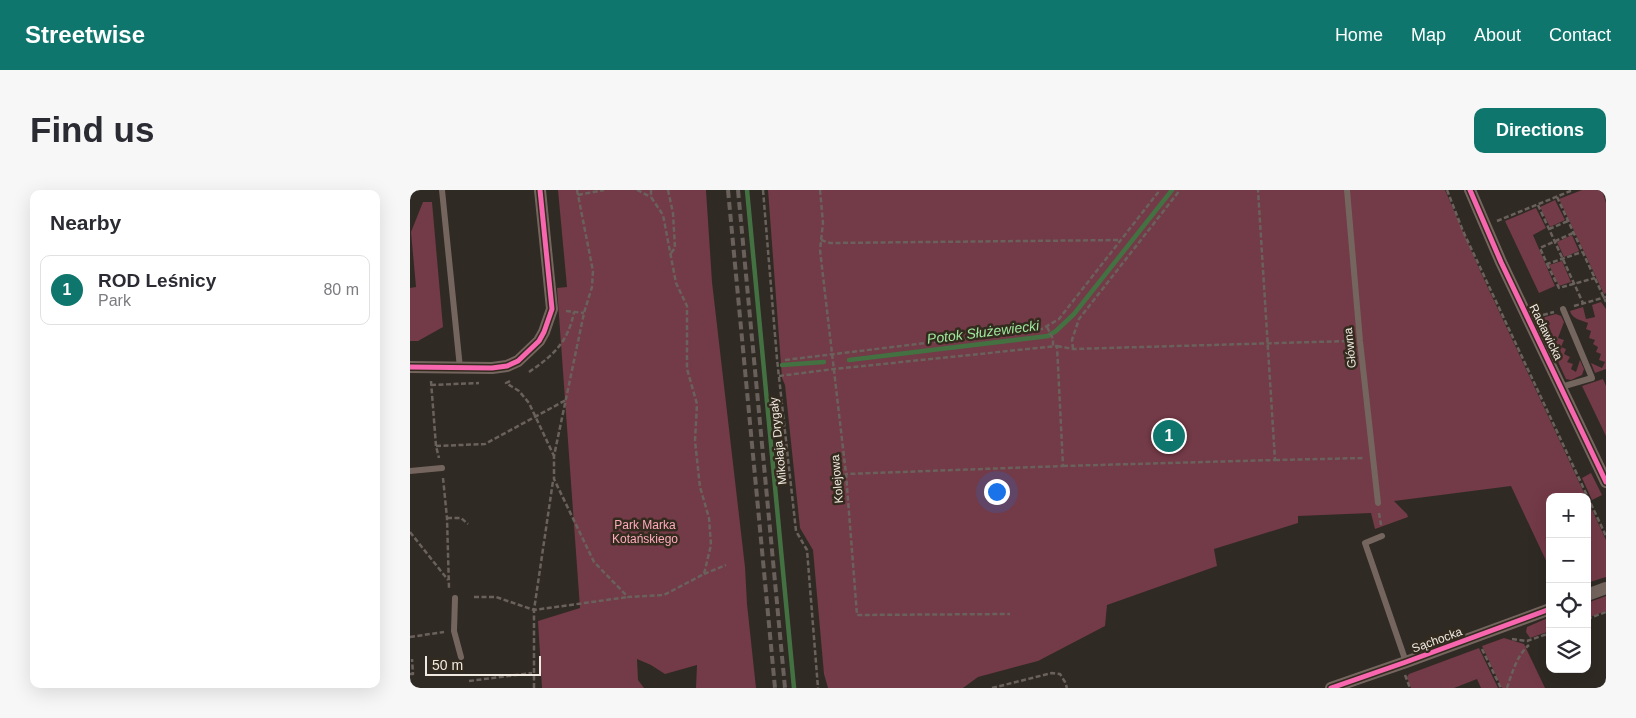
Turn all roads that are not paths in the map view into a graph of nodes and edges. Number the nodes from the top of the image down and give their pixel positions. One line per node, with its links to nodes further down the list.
1 (442, 190): 7 (lane)
2 (540, 190): 7 (street)
3 (1347, 190): 12 (lane, Główna)
4 (1470, 190): 8 (street, Racławicka)
5 (1563, 309): 8 (lane)
6 (410, 367): 7 (street)
7 (460, 368)
8 (1561, 387): 11 (street, Racławicka)
9 (442, 468): 10 (lane)
10 (410, 471)
11 (1606, 482)
12 (1378, 503)
13 (1382, 536): 19 (lane)
14 (1606, 588): 15 (street)
15 (1591, 594)
16 (454, 598): 18 (lane)
17 (1546, 610): 19 (street, Sąchocka)
18 (460, 657)
19 (1406, 662): 20 (street, Sąchocka)
20 (1331, 688)

